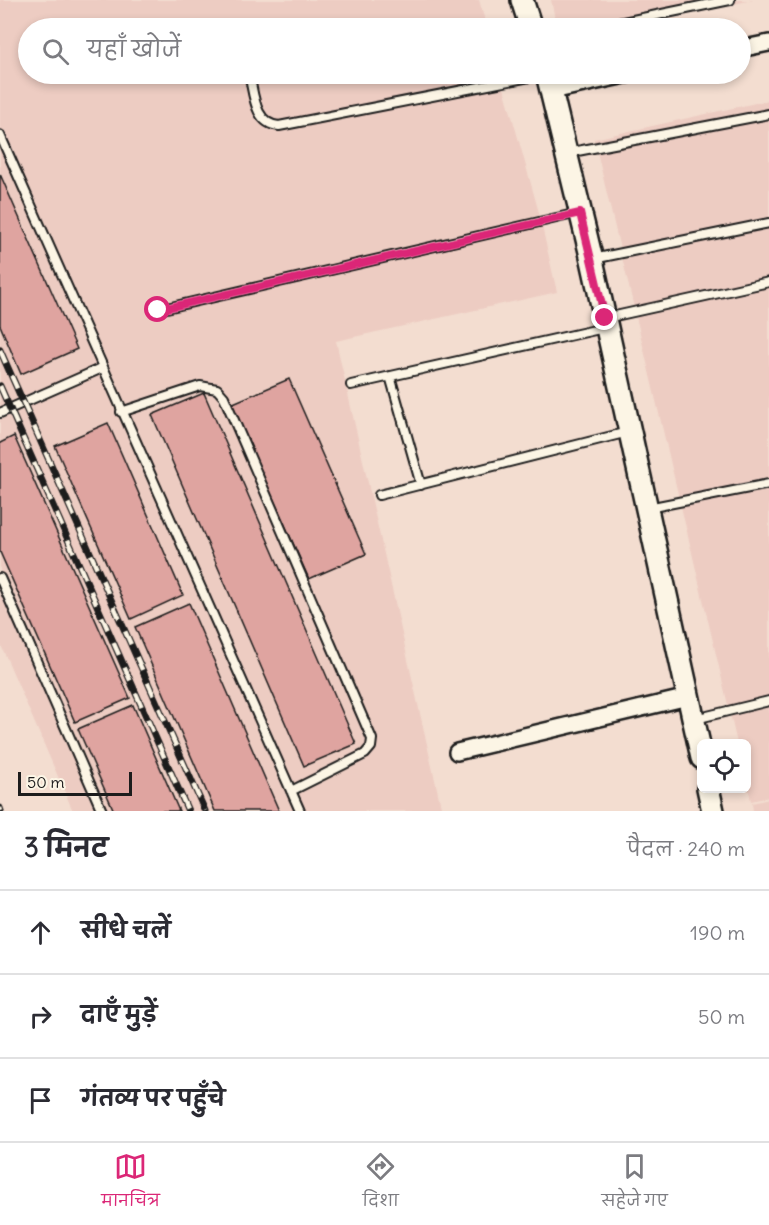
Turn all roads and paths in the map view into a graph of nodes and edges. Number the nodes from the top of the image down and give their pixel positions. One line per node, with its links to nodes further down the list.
1 (522, 0): 3 (main road)
2 (730, 0): 4 (lane)
3 (528, 18)
4 (643, 18)
5 (769, 43): 6 (street)
6 (751, 47)
7 (252, 84): 8 (lane)
8 (520, 84)
9 (550, 84): 12 (main road)
10 (769, 114): 12 (lane)
11 (0, 135): 19 (lane)
12 (567, 153): 13 (main road)
13 (580, 213): 15 (main road); 17 (lane)
14 (769, 223): 15 (lane)
15 (592, 260): 18 (main road)
16 (769, 282): 18 (lane)
17 (158, 310)
18 (606, 323): 20 (lane); 24 (main road)
19 (102, 368): 22 (lane); 23 (lane)
20 (390, 376): 21 (lane); 25 (lane)
21 (351, 385)
22 (121, 412): 35 (lane); 35 (lane)
23 (0, 413)
24 (629, 431): 25 (lane); 28 (main road)
25 (421, 484): 27 (lane)
26 (769, 484): 28 (lane)
27 (379, 495)
28 (646, 508): 30 (main road)
29 (0, 578): 37 (lane)
30 (688, 697): 32 (main road); 34 (street)
31 (769, 700): 32 (lane)
32 (693, 720): 33 (main road)
33 (698, 739)
34 (457, 752)
35 (291, 791): 38 (lane)
36 (709, 793): 39 (main road)
37 (102, 811)
38 (300, 811)
39 (713, 811)

